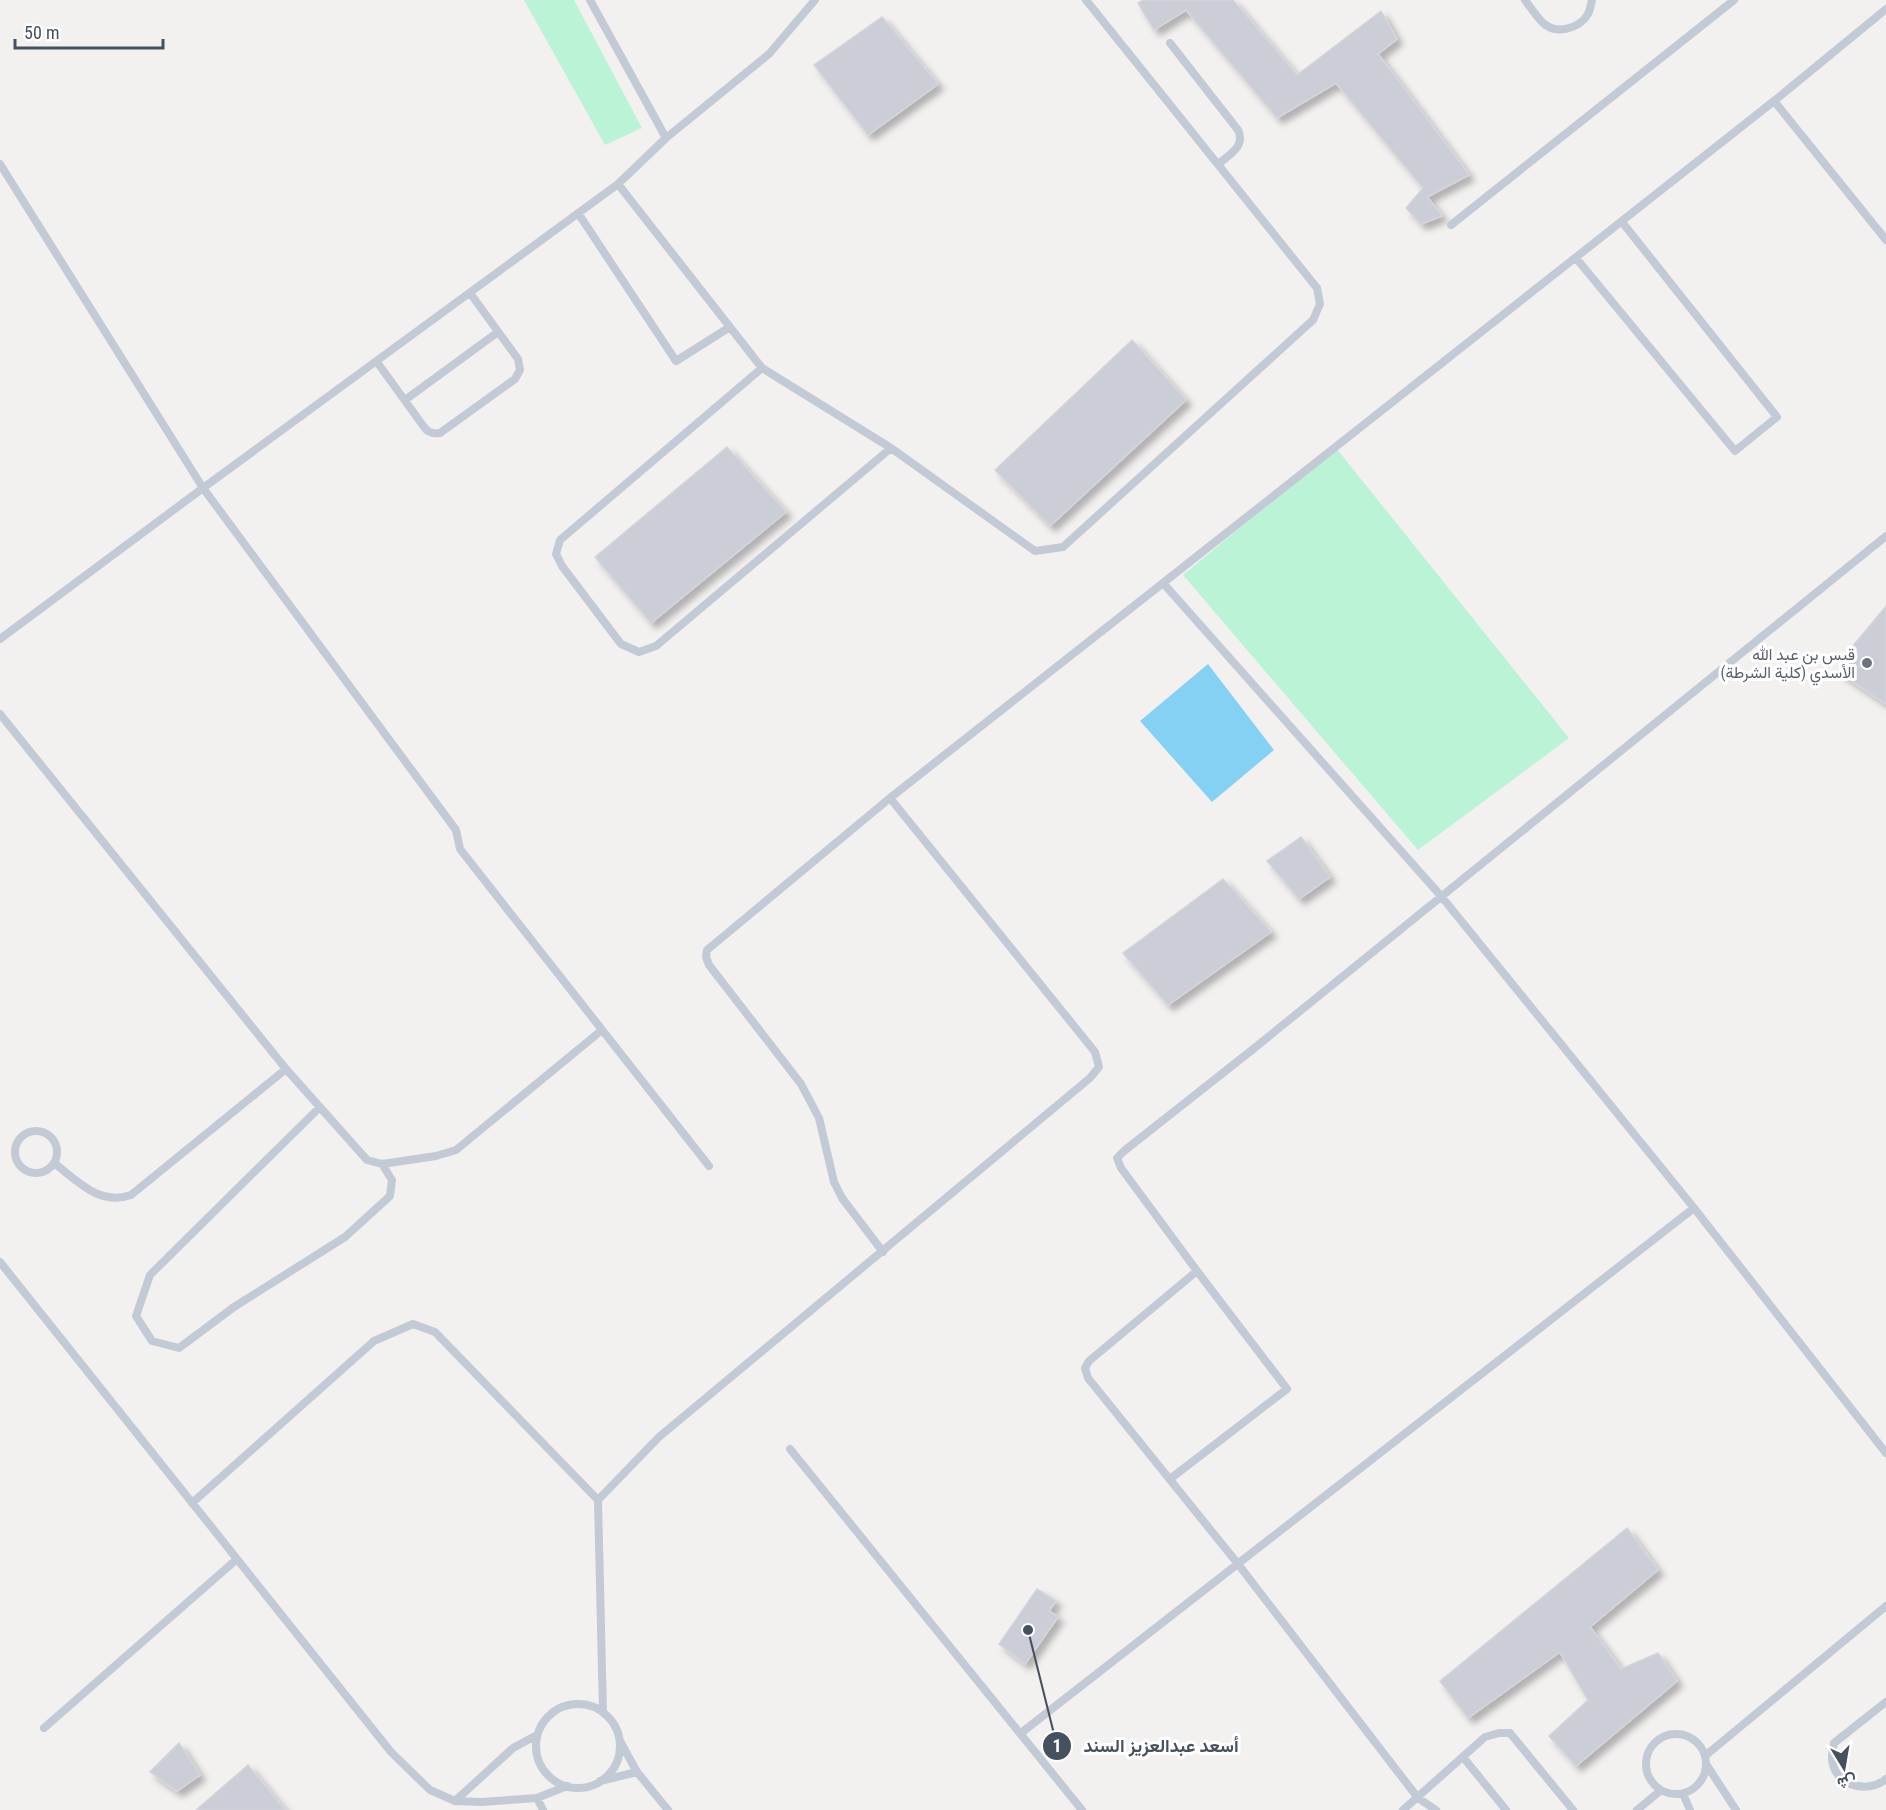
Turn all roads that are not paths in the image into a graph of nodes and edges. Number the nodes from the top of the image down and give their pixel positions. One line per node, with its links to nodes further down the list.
1 (590, 0): 10 (lane)
2 (815, 0): 10 (lane)
3 (1086, 0): 12 (lane)
4 (1525, 0): 5 (lane)
5 (1592, 0)
6 (1734, 0): 16 (lane)
7 (1886, 9): 9 (lane)
8 (1170, 44): 12 (lane)
9 (1774, 101): 15 (lane); 17 (lane)
10 (666, 138): 13 (lane)
11 (0, 164): 26 (lane)
12 (1218, 164): 25 (lane)
13 (618, 184): 14 (lane); 20 (lane)
14 (578, 213): 19 (lane); 20 (lane)
15 (1622, 222): 18 (lane); 18 (lane)
16 (1451, 225)
17 (1886, 240)
18 (1576, 258): 28 (lane)
19 (470, 293): 21 (lane); 22 (lane)
20 (730, 327): 23 (lane)
21 (498, 332): 24 (lane); 24 (lane)
22 (378, 362): 24 (lane); 26 (lane)
23 (762, 368): 25 (lane); 25 (lane)
24 (405, 400)
25 (891, 448)
26 (203, 488): 29 (lane); 33 (lane)
27 (1886, 536): 32 (lane)
28 (1163, 583): 31 (lane); 32 (lane)
29 (0, 639)
30 (0, 714): 34 (lane)
31 (890, 798): 40 (lane); 40 (lane)
32 (1441, 896): 39 (lane); 42 (lane)
33 (602, 1030): 37 (lane); 38 (lane)
34 (286, 1069): 35 (lane); 36 (lane)
35 (320, 1107): 37 (lane); 37 (lane)
36 (54, 1163): 36 (lane)
37 (382, 1164)
38 (709, 1166)
39 (1694, 1208): 44 (lane); 49 (lane)
40 (882, 1252): 46 (lane)
41 (0, 1262): 47 (lane)
42 (1197, 1271): 45 (lane); 45 (lane)
43 (790, 1449): 54 (lane)
44 (1886, 1453)
45 (1170, 1479): 49 (lane)
46 (598, 1500): 47 (lane); 52 (lane)
47 (192, 1503): 48 (lane)
48 (237, 1559): 53 (lane); 67 (lane)
49 (1238, 1564): 54 (lane); 66 (lane)
50 (1886, 1606): 58 (lane)
51 (1886, 1702): 60 (lane)
52 (603, 1712): 55 (lane); 56 (lane)
53 (44, 1728)
54 (1021, 1733): 71 (lane)
55 (537, 1735): 62 (lane); 67 (lane)
56 (619, 1740): 59 (lane); 61 (lane)
57 (1463, 1757): 66 (lane); 68 (lane); 74 (lane)
58 (1706, 1760): 63 (lane); 64 (lane); 77 (lane)
59 (638, 1772): 61 (lane); 70 (lane)
60 (1886, 1779)
61 (599, 1782): 62 (lane)
62 (567, 1786): 65 (lane)
63 (1660, 1791): 64 (lane); 75 (lane)
64 (1683, 1794): 76 (lane)
65 (537, 1798): 67 (lane); 69 (lane)
66 (1418, 1798): 72 (lane); 73 (lane)
67 (455, 1801)
68 (1503, 1809)
69 (543, 1810)
70 (668, 1810)
71 (1082, 1810)
72 (1403, 1810)
73 (1436, 1810)
74 (1573, 1810)
75 (1637, 1810)
76 (1690, 1810)
77 (1736, 1810)

